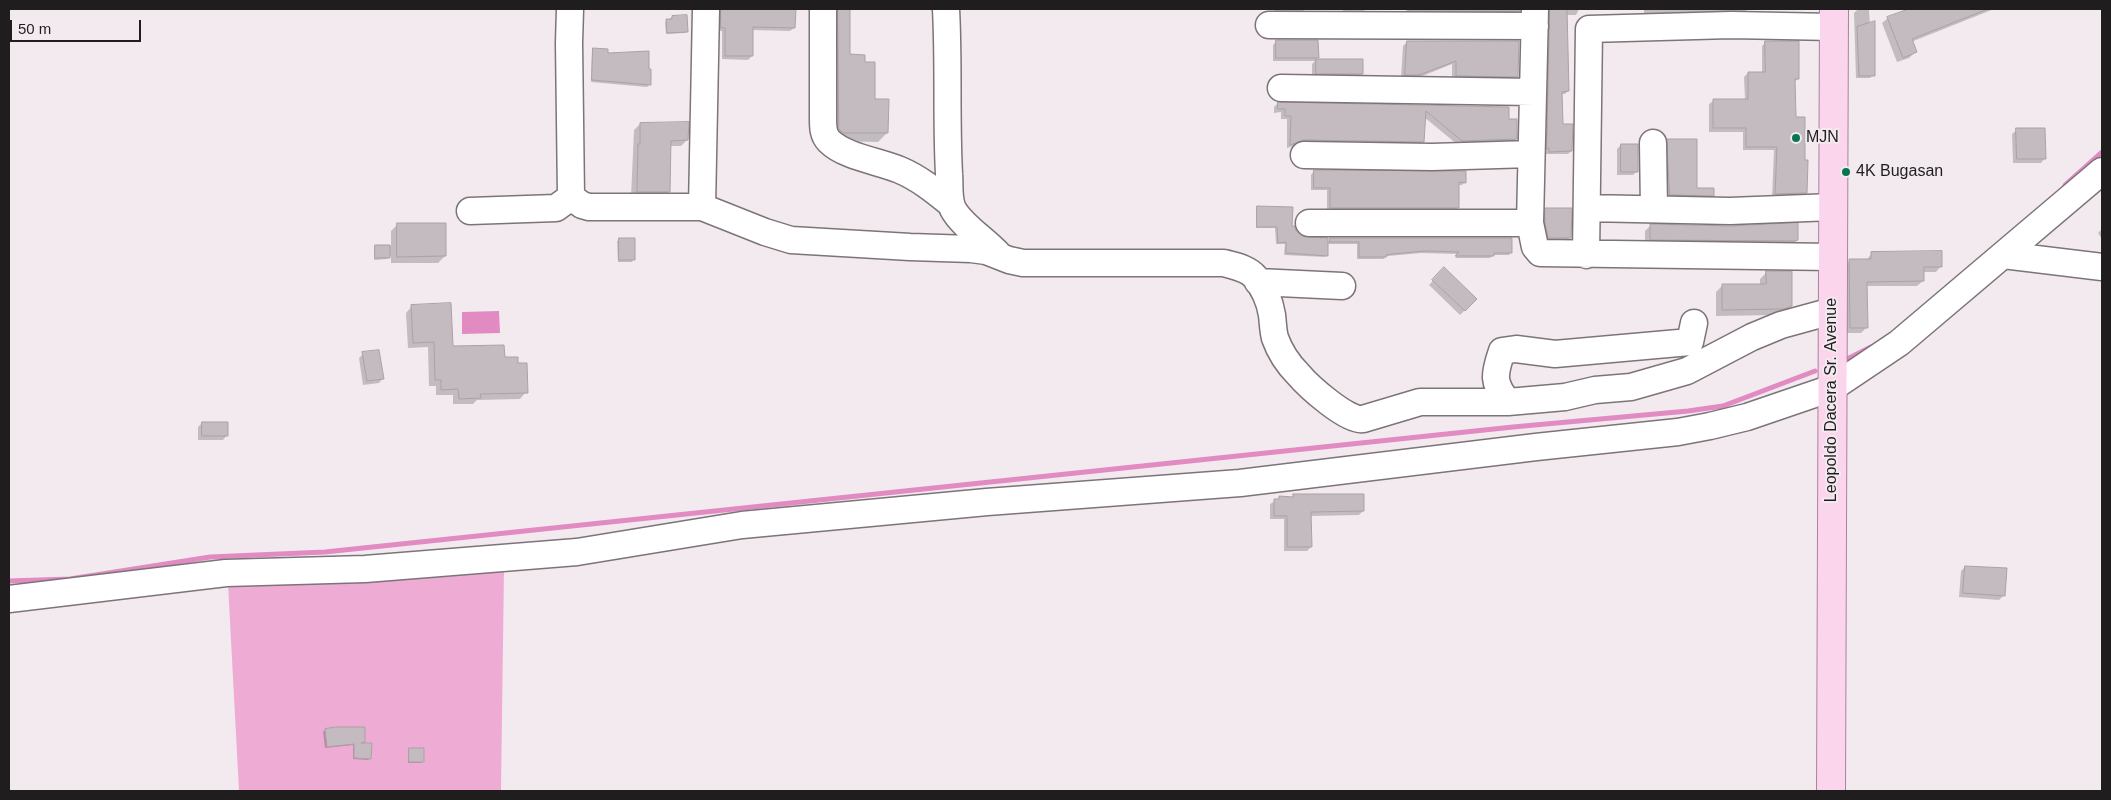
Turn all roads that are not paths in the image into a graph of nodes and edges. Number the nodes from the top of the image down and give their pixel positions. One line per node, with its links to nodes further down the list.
1 (570, 9): 14 (street)
2 (706, 9): 17 (street)
3 (823, 9): 15 (street)
4 (946, 9): 15 (street)
5 (1535, 17): 7 (street); 9 (street)
6 (1834, 18): 16 (main road, Leopoldo Dacera Sr. Avenue); 18 (street)
7 (1269, 25)
8 (1281, 88): 9 (street)
9 (1533, 92): 11 (street)
10 (1653, 143): 19 (street)
11 (1531, 154): 12 (street); 22 (street)
12 (1304, 155)
13 (2102, 171): 25 (street)
14 (571, 197): 17 (street); 20 (street)
15 (951, 204): 23 (street)
16 (1833, 207): 19 (street); 26 (main road, Leopoldo Dacera Sr. Avenue)
17 (702, 208): 23 (street)
18 (1587, 208): 19 (street); 24 (street)
19 (1654, 209)
20 (470, 211)
21 (1309, 223): 22 (street)
22 (1530, 223): 24 (street)
23 (999, 255): 28 (street)
24 (1586, 255): 26 (street)
25 (2003, 255): 27 (street); 32 (street)
26 (1833, 257): 30 (main road, Leopoldo Dacera Sr. Avenue)
27 (2102, 267)
28 (1258, 282): 29 (street); 33 (street)
29 (1342, 286)
30 (1832, 311): 32 (main road, Leopoldo Dacera Sr. Avenue); 33 (street)
31 (1694, 323): 33 (street)
32 (1832, 388): 34 (street); 35 (main road, Leopoldo Dacera Sr. Avenue)
33 (1508, 402)
34 (9, 599)
35 (1831, 791)

